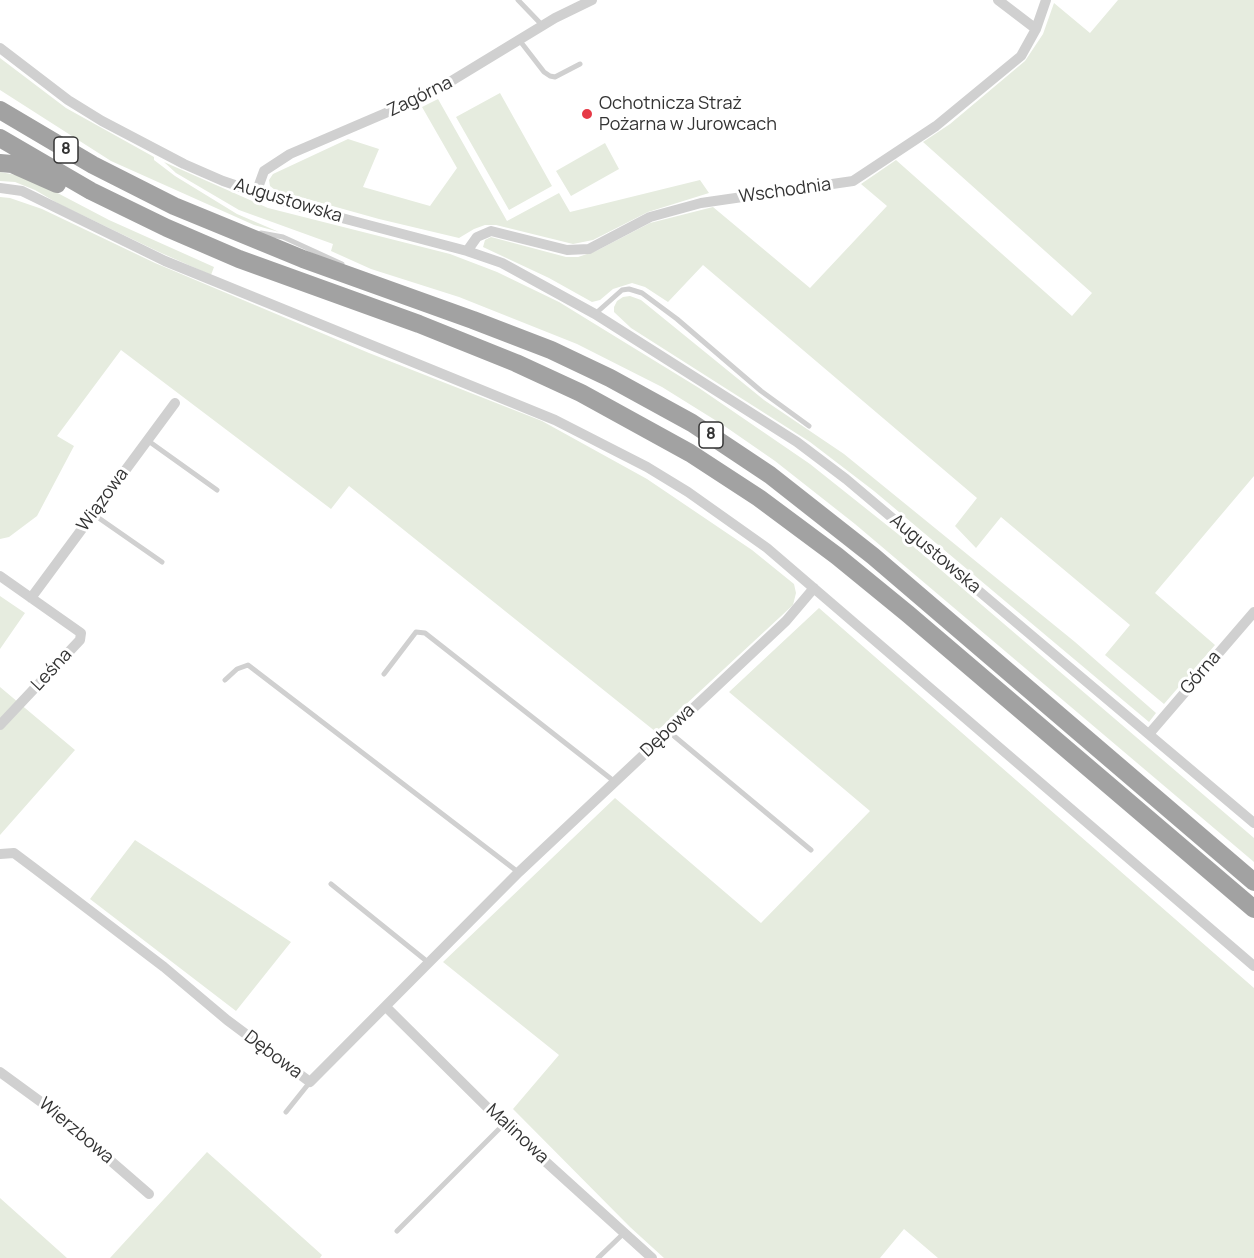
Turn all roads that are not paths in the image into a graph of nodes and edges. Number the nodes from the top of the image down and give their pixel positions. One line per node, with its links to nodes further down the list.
1 (518, 0): 5 (lane)
2 (592, 0): 5 (street, Zagórna)
3 (998, 0): 6 (street)
4 (1046, 0): 6 (street, Wschodnia)
5 (543, 26): 7 (street, Zagórna)
6 (1036, 29): 16 (street, Wschodnia)
7 (520, 41): 9 (lane); 14 (street, Zagórna)
8 (0, 48): 14 (street, Augustowska)
9 (580, 64)
10 (0, 110): 38 (highway, 8)
11 (3, 139): 15 (highway, 8)
12 (0, 163): 15 (highway)
13 (0, 188): 25 (street)
14 (256, 193): 16 (street, Augustowska)
15 (127, 209): 40 (highway, 8)
16 (467, 251): 17 (street, Augustowska)
17 (595, 314): 19 (lane); 32 (street, Augustowska)
18 (175, 403): 20 (street, Wiązowa)
19 (810, 426)
20 (147, 440): 21 (lane); 22 (street, Wiązowa)
21 (217, 490)
22 (93, 514): 23 (lane); 26 (street, Wiązowa)
23 (162, 562)
24 (0, 576): 26 (street, Leśna)
25 (814, 588): 31 (street, Dębowa); 42 (street)
26 (31, 598): 30 (street, Leśna)
27 (1254, 612): 32 (street, Górna)
28 (384, 674): 33 (lane)
29 (225, 680): 37 (lane)
30 (0, 725)
31 (668, 731): 33 (street, Dębowa); 35 (lane)
32 (1149, 734): 34 (street, Augustowska)
33 (615, 782): 37 (street, Dębowa)
34 (1254, 823)
35 (811, 850)
36 (0, 854): 45 (street, Dębowa)
37 (519, 872): 41 (street, Dębowa)
38 (1254, 882)
39 (331, 884): 41 (lane)
40 (1254, 909)
41 (429, 963): 43 (street, Dębowa)
42 (1254, 966)
43 (386, 1007): 45 (street, Dębowa); 47 (street, Malinowa)
44 (0, 1072): 48 (street, Wierzbowa)
45 (310, 1082): 46 (lane)
46 (286, 1112)
47 (504, 1124): 49 (lane); 50 (street, Malinowa)
48 (150, 1194)
49 (397, 1231)
50 (624, 1233): 51 (lane); 52 (street, Malinowa)
51 (598, 1258)
52 (652, 1258)

